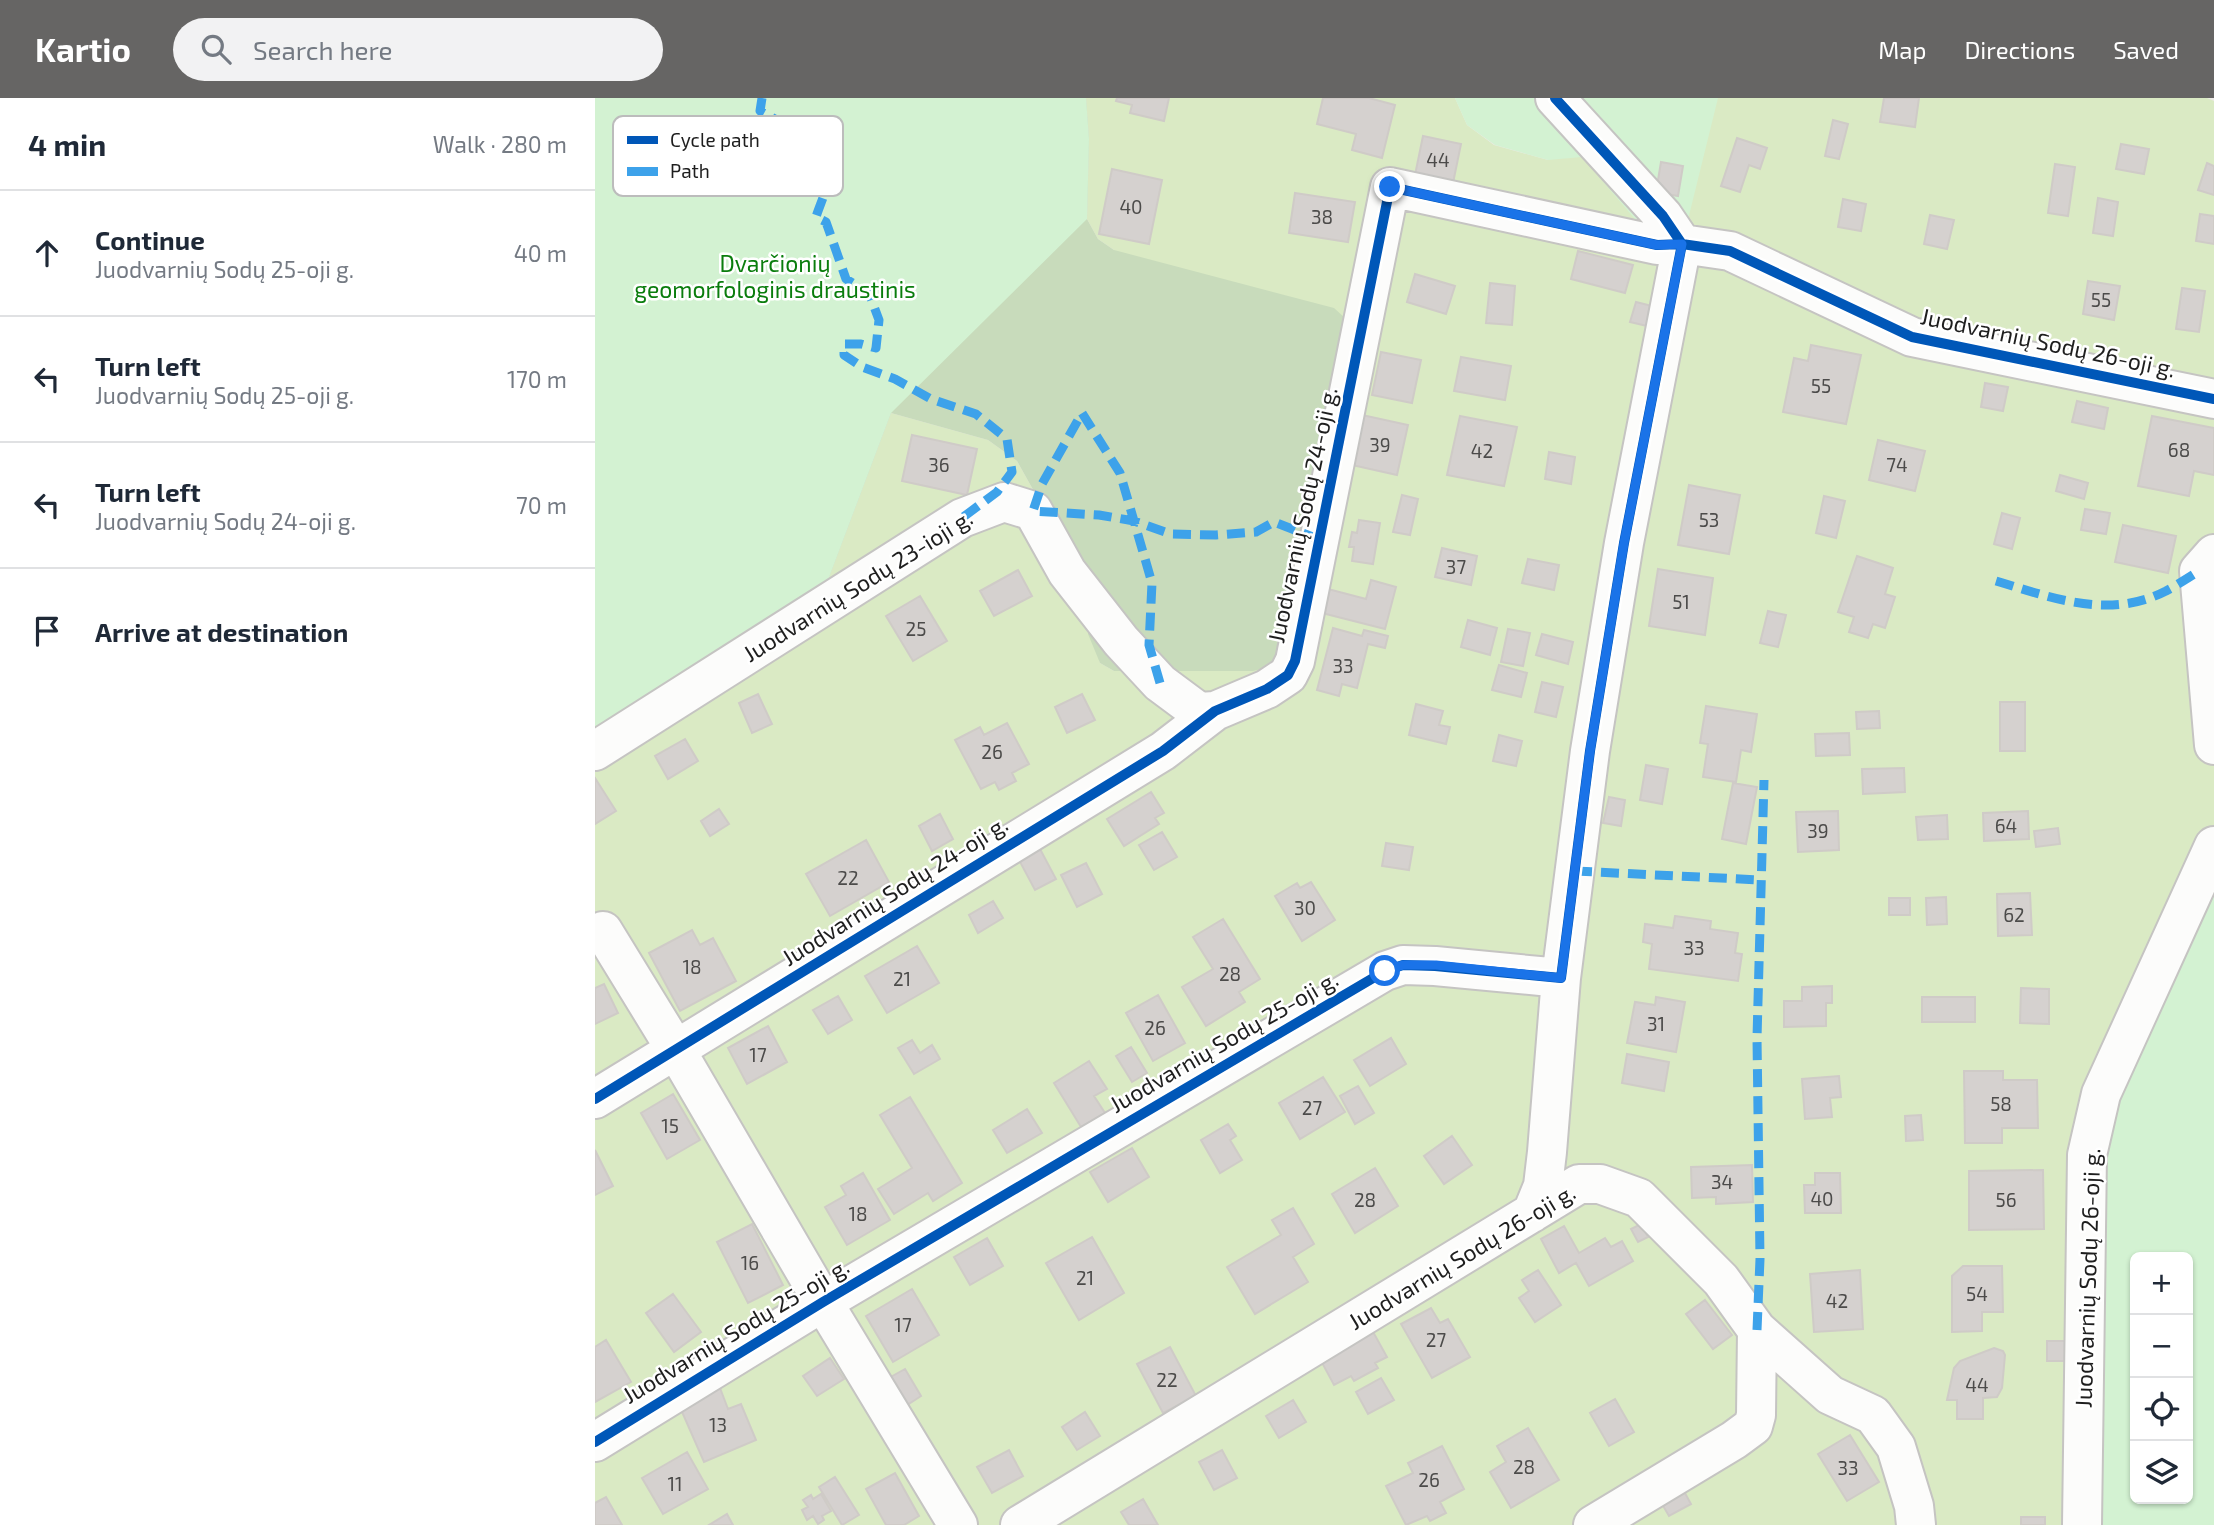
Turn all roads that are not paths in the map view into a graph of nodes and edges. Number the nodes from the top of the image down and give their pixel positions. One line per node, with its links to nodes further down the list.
1 (1555, 98): 2 (street)
2 (1682, 244): 3 (street, Juodvarnių Sodų 26-oji g.); 5 (street, Juodvarnių Sodų 24-oji g.); 10 (street)
3 (2214, 399)
4 (2214, 554): 6 (street)
5 (1215, 711): 7 (street, Juodvarnių Sodų 23-ioji g.); 11 (street, Juodvarnių Sodų 24-oji g.)
6 (2214, 746)
7 (595, 751)
8 (2214, 846): 23 (street, Juodvarnių Sodų 26-oji g.)
9 (603, 930): 11 (street)
10 (1561, 978): 13 (street); 16 (street, Juodvarnių Sodų 25-oji g.)
11 (676, 1050): 12 (street, Juodvarnių Sodų 24-oji g.); 16 (street)
12 (595, 1099)
13 (1547, 1152): 14 (street); 15 (street)
14 (1579, 1184): 15 (street, Juodvarnių Sodų 26-oji g.); 17 (street, Juodvarnių Sodų 26-oji g.)
15 (1532, 1213): 20 (street, Juodvarnių Sodų 26-oji g.)
16 (823, 1302): 18 (street, Juodvarnių Sodų 25-oji g.); 19 (street)
17 (1757, 1330): 21 (street); 22 (street, Juodvarnių Sodų 26-oji g.)
18 (595, 1442)
19 (958, 1525)
20 (1020, 1525)
21 (1593, 1525)
22 (1916, 1525)
23 (2083, 1525)

